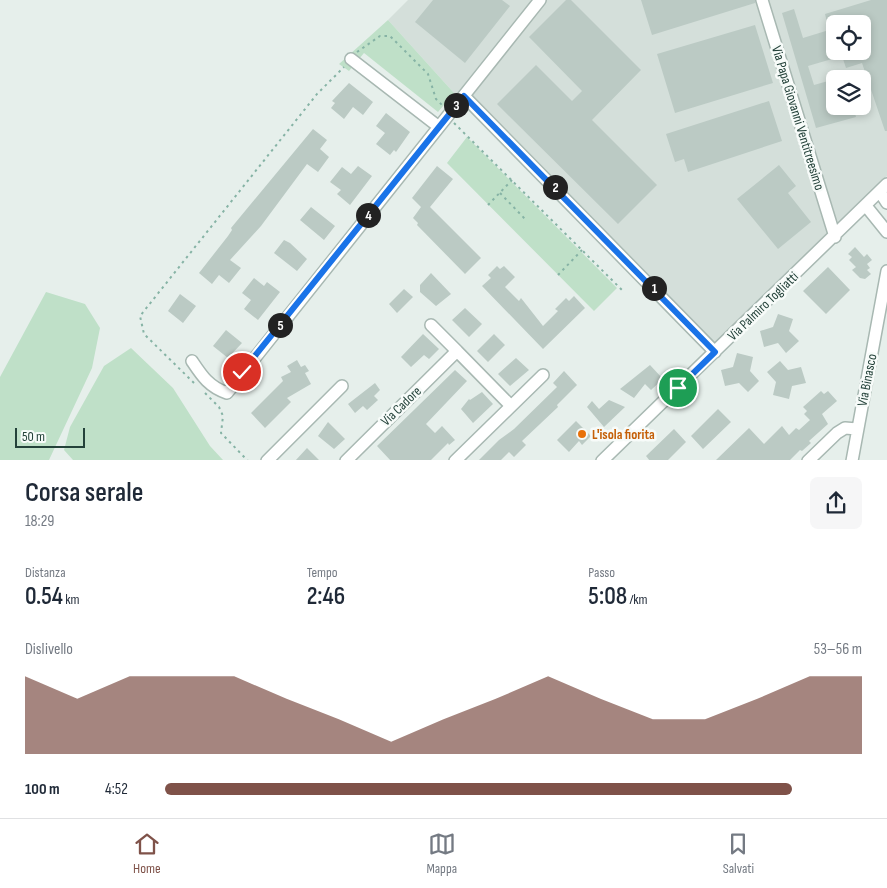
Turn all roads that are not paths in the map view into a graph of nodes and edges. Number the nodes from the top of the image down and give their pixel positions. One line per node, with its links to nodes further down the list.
1 (540, 0): 4 (street)
2 (762, 0): 10 (street, Via Papa Giovanni Ventitreesimo)
3 (351, 59): 5 (street)
4 (464, 96): 5 (street); 14 (street)
5 (439, 127): 15 (street)
6 (883, 188): 7 (street); 8 (street, Via Palmiro Togliatti)
7 (887, 203)
8 (866, 206): 9 (street); 10 (street, Via Palmiro Togliatti)
9 (887, 232)
10 (835, 236): 14 (street, Via Palmiro Togliatti)
11 (887, 271): 19 (street, Via Binasco)
12 (431, 325): 13 (street)
13 (457, 351): 18 (street); 21 (street, Via Cadore)
14 (715, 352): 23 (street, Via Palmiro Togliatti)
15 (192, 361)
16 (543, 375): 18 (street)
17 (342, 386): 20 (street)
18 (511, 406): 22 (street)
19 (857, 429): 24 (street); 25 (street, Via Binasco)
20 (267, 460)
21 (346, 460)
22 (455, 460)
23 (602, 460)
24 (808, 460)
25 (852, 460)

